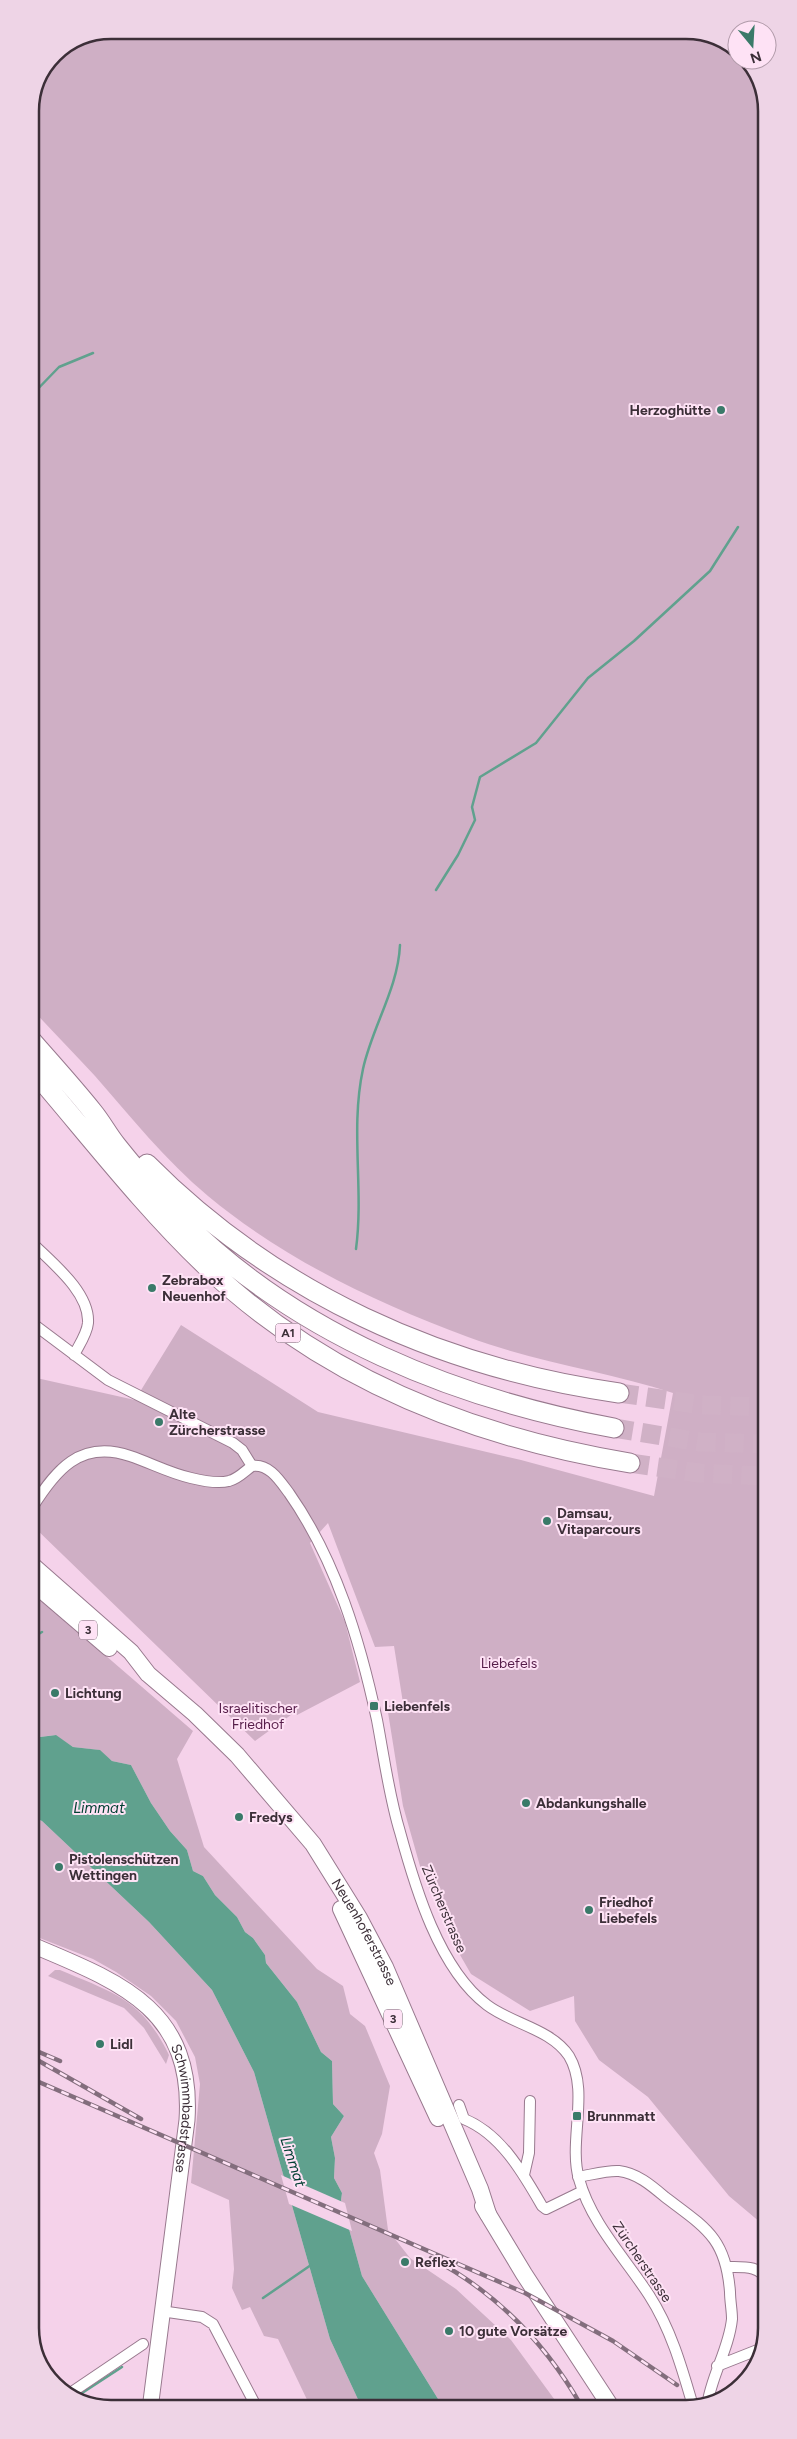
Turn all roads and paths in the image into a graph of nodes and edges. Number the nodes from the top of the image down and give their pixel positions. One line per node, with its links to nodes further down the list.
1 (39, 1049): 3 (highway, A1)
2 (39, 1077): 9 (highway, A1)
3 (94, 1113): 7 (highway, A1); 8 (highway, A1)
4 (39, 1250): 6 (street)
5 (39, 1328): 6 (street)
6 (74, 1355): 10 (street)
7 (619, 1393)
8 (614, 1428)
9 (630, 1463)
10 (252, 1466): 11 (street); 19 (street, Zürcherstrasse)
11 (39, 1498)
12 (39, 1571): 14 (main road, Neuenhoferstrasse / 3)
13 (39, 1588): 14 (main road, Neuenhoferstrasse / 3)
14 (148, 1674): 31 (main road, Neuenhoferstrasse / 3)
15 (39, 1948): 23 (main road, Schwimmbadstrasse)
16 (530, 2100): 18 (street)
17 (459, 2106): 18 (street)
18 (524, 2175): 20 (street)
19 (578, 2177): 20 (street, Zürcherstrasse); 21 (street)
20 (583, 2191): 32 (street, Zürcherstrasse)
21 (728, 2267): 22 (street); 26 (street)
22 (758, 2272)
23 (161, 2311): 29 (main road, Schwimmbadstrasse); 30 (street)
24 (143, 2344): 27 (street)
25 (754, 2351): 26 (street)
26 (717, 2366): 28 (street)
27 (75, 2390)
28 (709, 2397)
29 (151, 2400)
30 (253, 2400)
31 (606, 2400)
32 (691, 2400)

